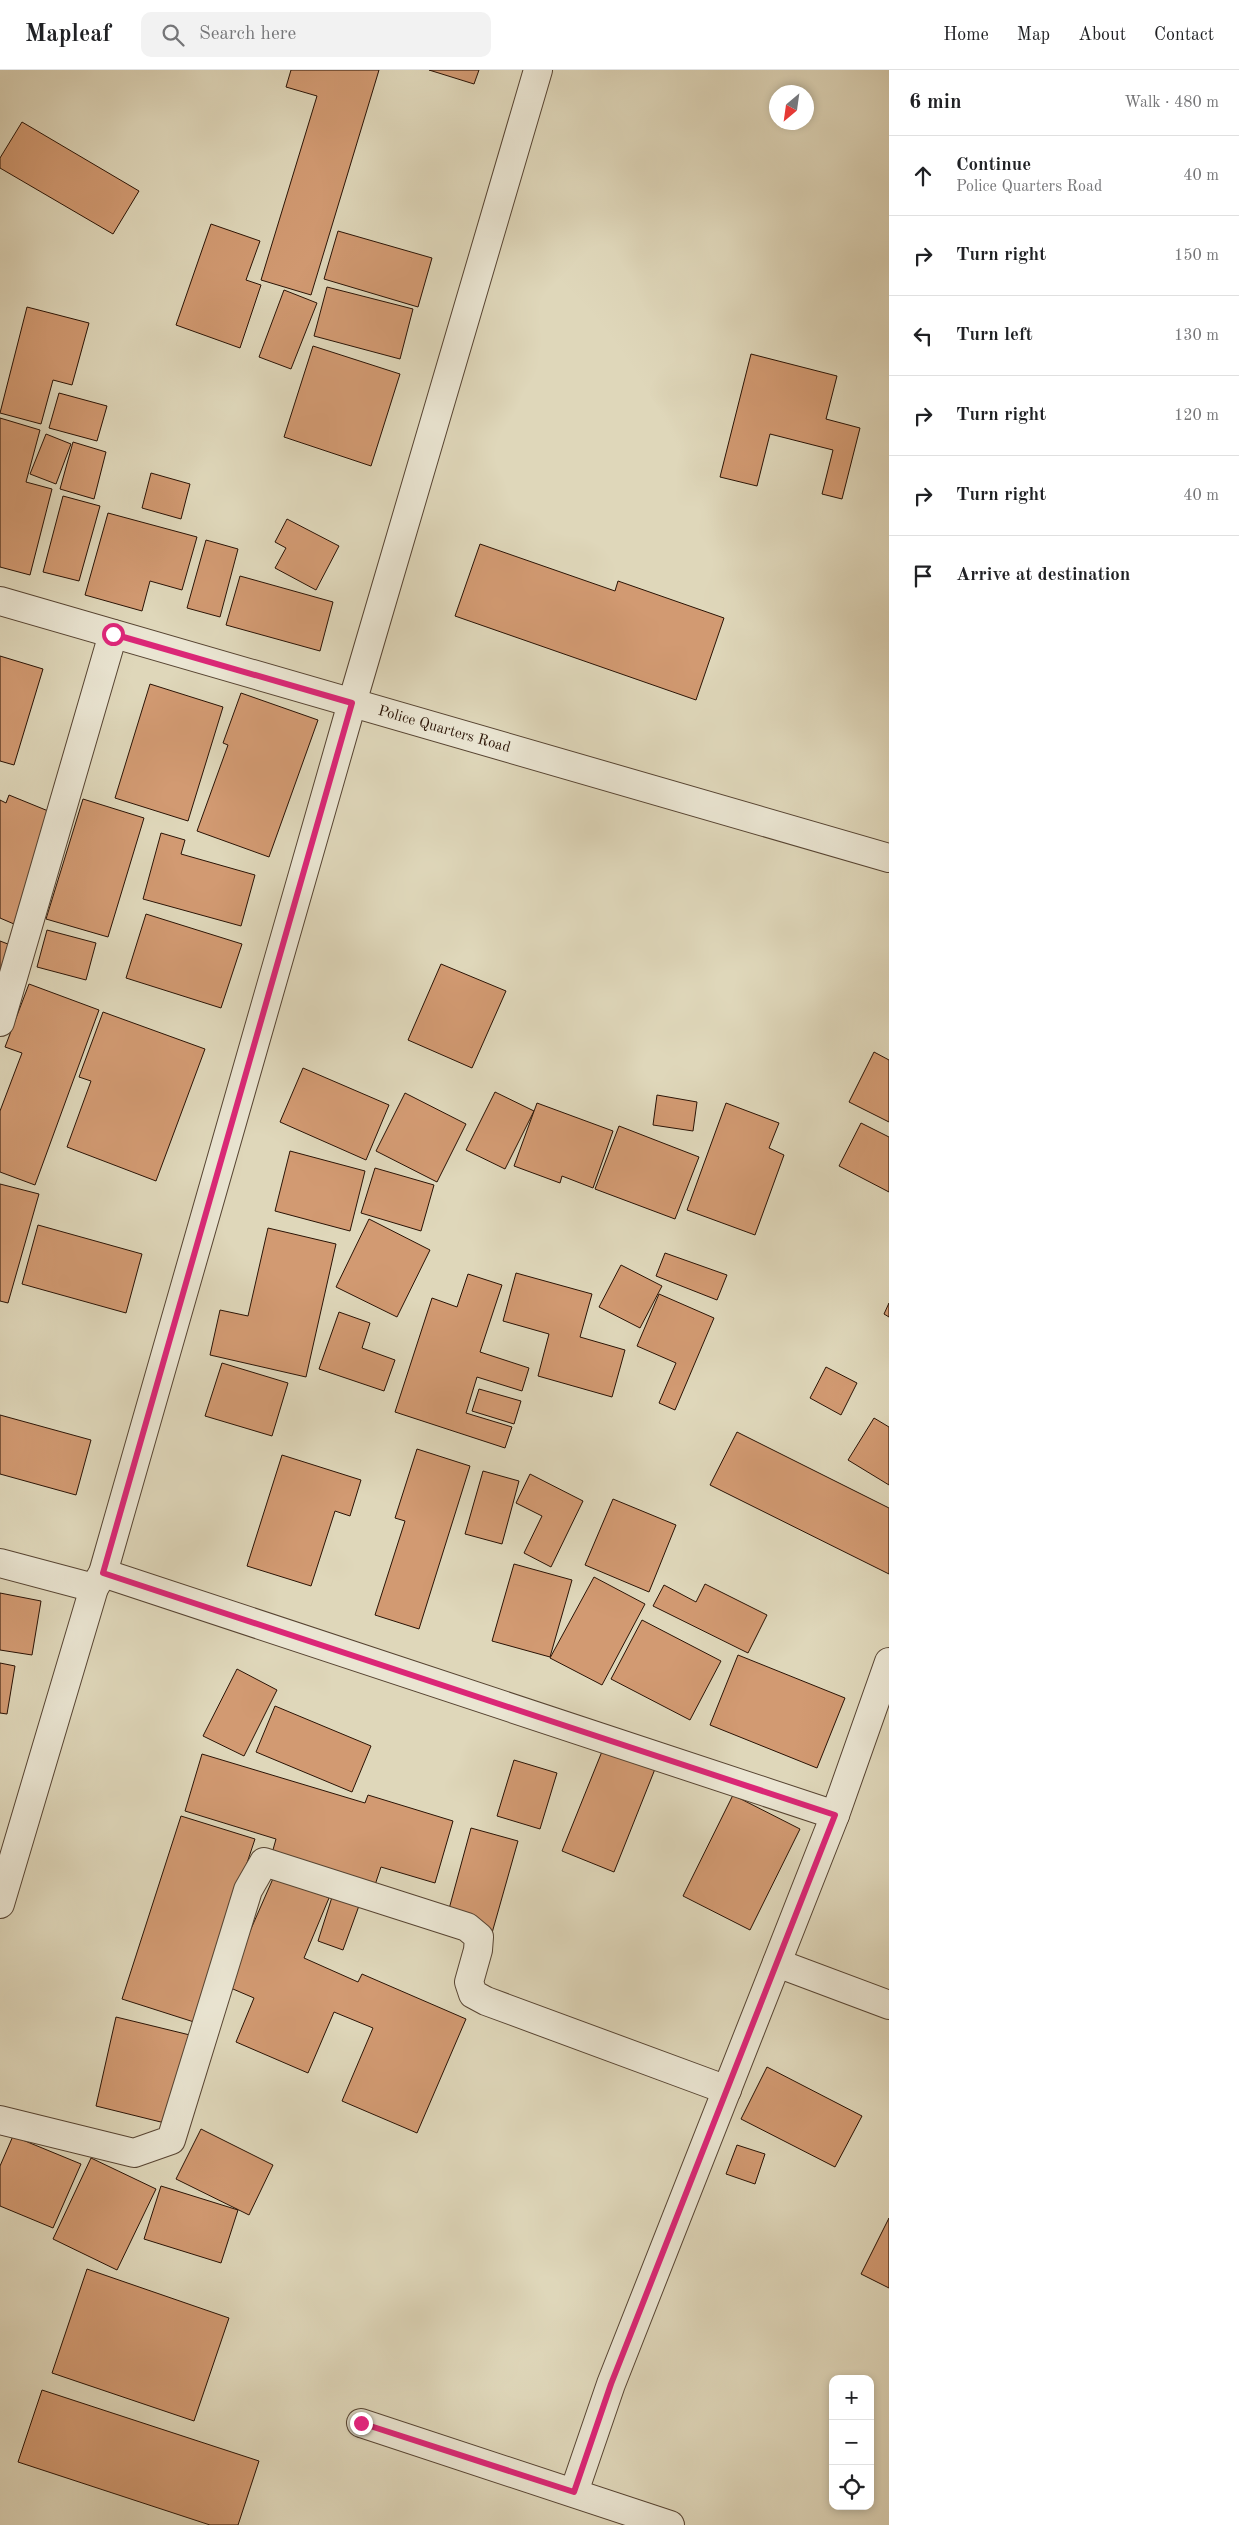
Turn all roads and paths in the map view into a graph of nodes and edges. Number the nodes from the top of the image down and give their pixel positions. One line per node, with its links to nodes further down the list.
1 (538, 70): 4 (street)
2 (0, 601): 3 (street, Police Quarters Road)
3 (113, 634): 4 (street, Police Quarters Road); 6 (street)
4 (352, 703): 5 (street, Police Quarters Road); 8 (street)
5 (889, 858)
6 (0, 1022)
7 (0, 1563): 8 (street)
8 (99, 1580): 10 (street); 11 (street)
9 (889, 1662): 10 (street)
10 (835, 1815): 12 (street)
11 (0, 1904)
12 (777, 1963): 13 (street); 14 (street)
13 (889, 2005)
14 (727, 2090): 15 (street); 17 (street)
15 (0, 2120)
16 (361, 2423): 17 (street)
17 (574, 2492): 18 (street)
18 (670, 2525)

